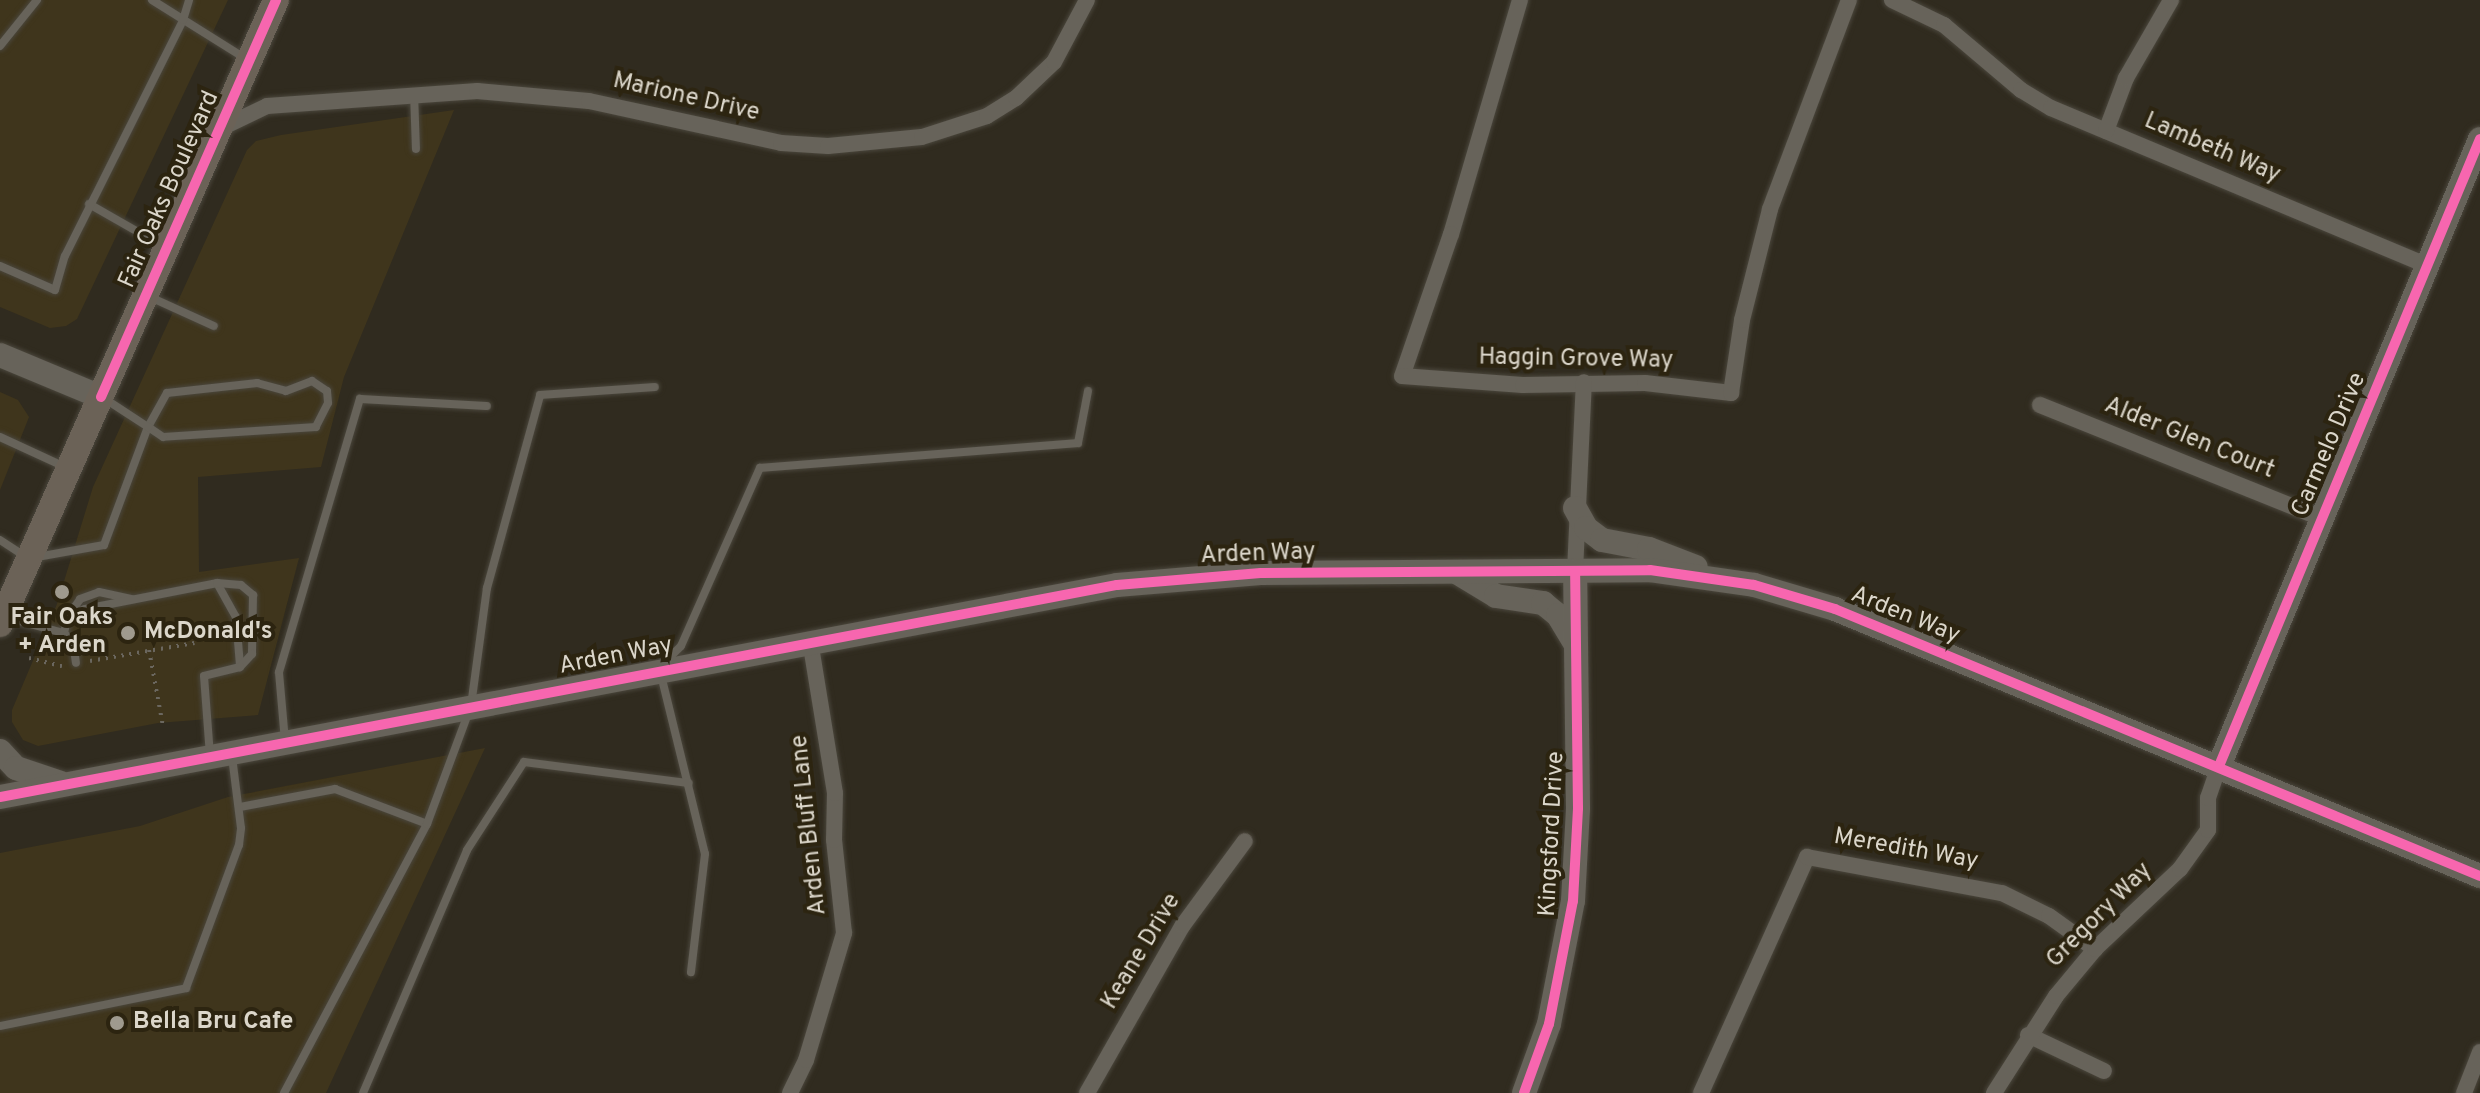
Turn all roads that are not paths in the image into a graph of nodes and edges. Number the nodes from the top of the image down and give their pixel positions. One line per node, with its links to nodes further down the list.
1 (37, 0): 11 (lane)
2 (152, 0): 10 (lane)
3 (189, 0): 10 (lane)
4 (276, 0): 12 (main road, Fair Oaks Boulevard)
5 (1087, 0): 13 (street, Marione Drive)
6 (1520, 0): 25 (street, Haggin Grove Way)
7 (1849, 0): 25 (street, Haggin Grove Way)
8 (1892, 0): 15 (street, Lambeth Way)
9 (2171, 0): 15 (street)
10 (183, 20): 12 (lane); 18 (lane)
11 (0, 46)
12 (249, 61): 14 (main road, Fair Oaks Boulevard)
13 (414, 93): 14 (street, Marione Drive); 17 (lane)
14 (219, 129): 19 (main road, Fair Oaks Boulevard)
15 (2106, 131): 20 (street, Lambeth Way)
16 (2480, 139): 20 (street, Carmelo Drive)
17 (416, 149)
18 (89, 204): 19 (lane); 21 (lane)
19 (167, 248): 22 (main road, Fair Oaks Boulevard)
20 (2427, 265): 35 (street, Carmelo Drive)
21 (0, 266)
22 (146, 295): 23 (lane); 28 (main road, Fair Oaks Boulevard)
23 (214, 326)
24 (0, 355): 28 (street)
25 (1584, 382): 34 (street)
26 (655, 387): 51 (lane)
27 (1088, 391): 50 (lane)
28 (101, 397): 31 (lane); 33 (main road, Fair Oaks Boulevard)
29 (2040, 405): 35 (street, Alder Glen Court)
30 (487, 406): 52 (lane)
31 (148, 427): 31 (lane); 37 (lane)
32 (0, 437): 33 (lane)
33 (69, 469): 37 (main road, Fair Oaks Boulevard)
34 (1575, 508): 39 (street); 40 (street)
35 (2321, 518): 55 (street, Carmelo Drive)
36 (0, 540): 37 (lane)
37 (30, 559): 44 (main road, Fair Oaks Boulevard)
38 (1456, 571): 39 (street, Arden Way); 46 (street, Arden Way); 47 (street)
39 (1575, 571): 40 (street, Arden Way); 47 (street, Kingsford Drive)
40 (1724, 579): 55 (street, Arden Way)
41 (217, 583): 42 (lane); 49 (lane); 49 (lane)
42 (133, 599): 43 (lane); 43 (lane)
43 (68, 615): 45 (lane)
44 (2, 620): 45 (lane)
45 (64, 633): 48 (lane)
46 (810, 641): 50 (street, Arden Way); 71 (street, Arden Bluff Lane)
47 (1577, 650): 73 (street, Kingsford Drive)
48 (76, 663)
49 (240, 667): 54 (lane)
50 (658, 669): 51 (street, Arden Way); 56 (lane)
51 (471, 706): 52 (street, Arden Way); 60 (lane)
52 (285, 742): 54 (street, Arden Way)
53 (0, 751): 57 (street)
54 (220, 754): 57 (street, Arden Way); 59 (lane)
55 (2219, 766): 62 (street, Arden Way); 63 (street, Gregory Way)
56 (689, 783): 64 (lane); 70 (lane)
57 (67, 784): 58 (street, Arden Way)
58 (0, 797)
59 (240, 807): 60 (lane); 65 (lane)
60 (427, 824): 69 (lane)
61 (1245, 841): 72 (street, Keane Drive)
62 (2480, 876)
63 (2095, 949): 66 (street, Gregory Way); 74 (street, Meredith Way)
64 (691, 972)
65 (0, 1026)
66 (2028, 1035): 68 (street); 75 (street, Gregory Way)
67 (2480, 1052): 76 (street)
68 (2104, 1071)
69 (284, 1093)
70 (363, 1093)
71 (790, 1093)
72 (1087, 1093)
73 (1524, 1093)
74 (1701, 1093)
75 (1994, 1093)
76 (2464, 1093)

